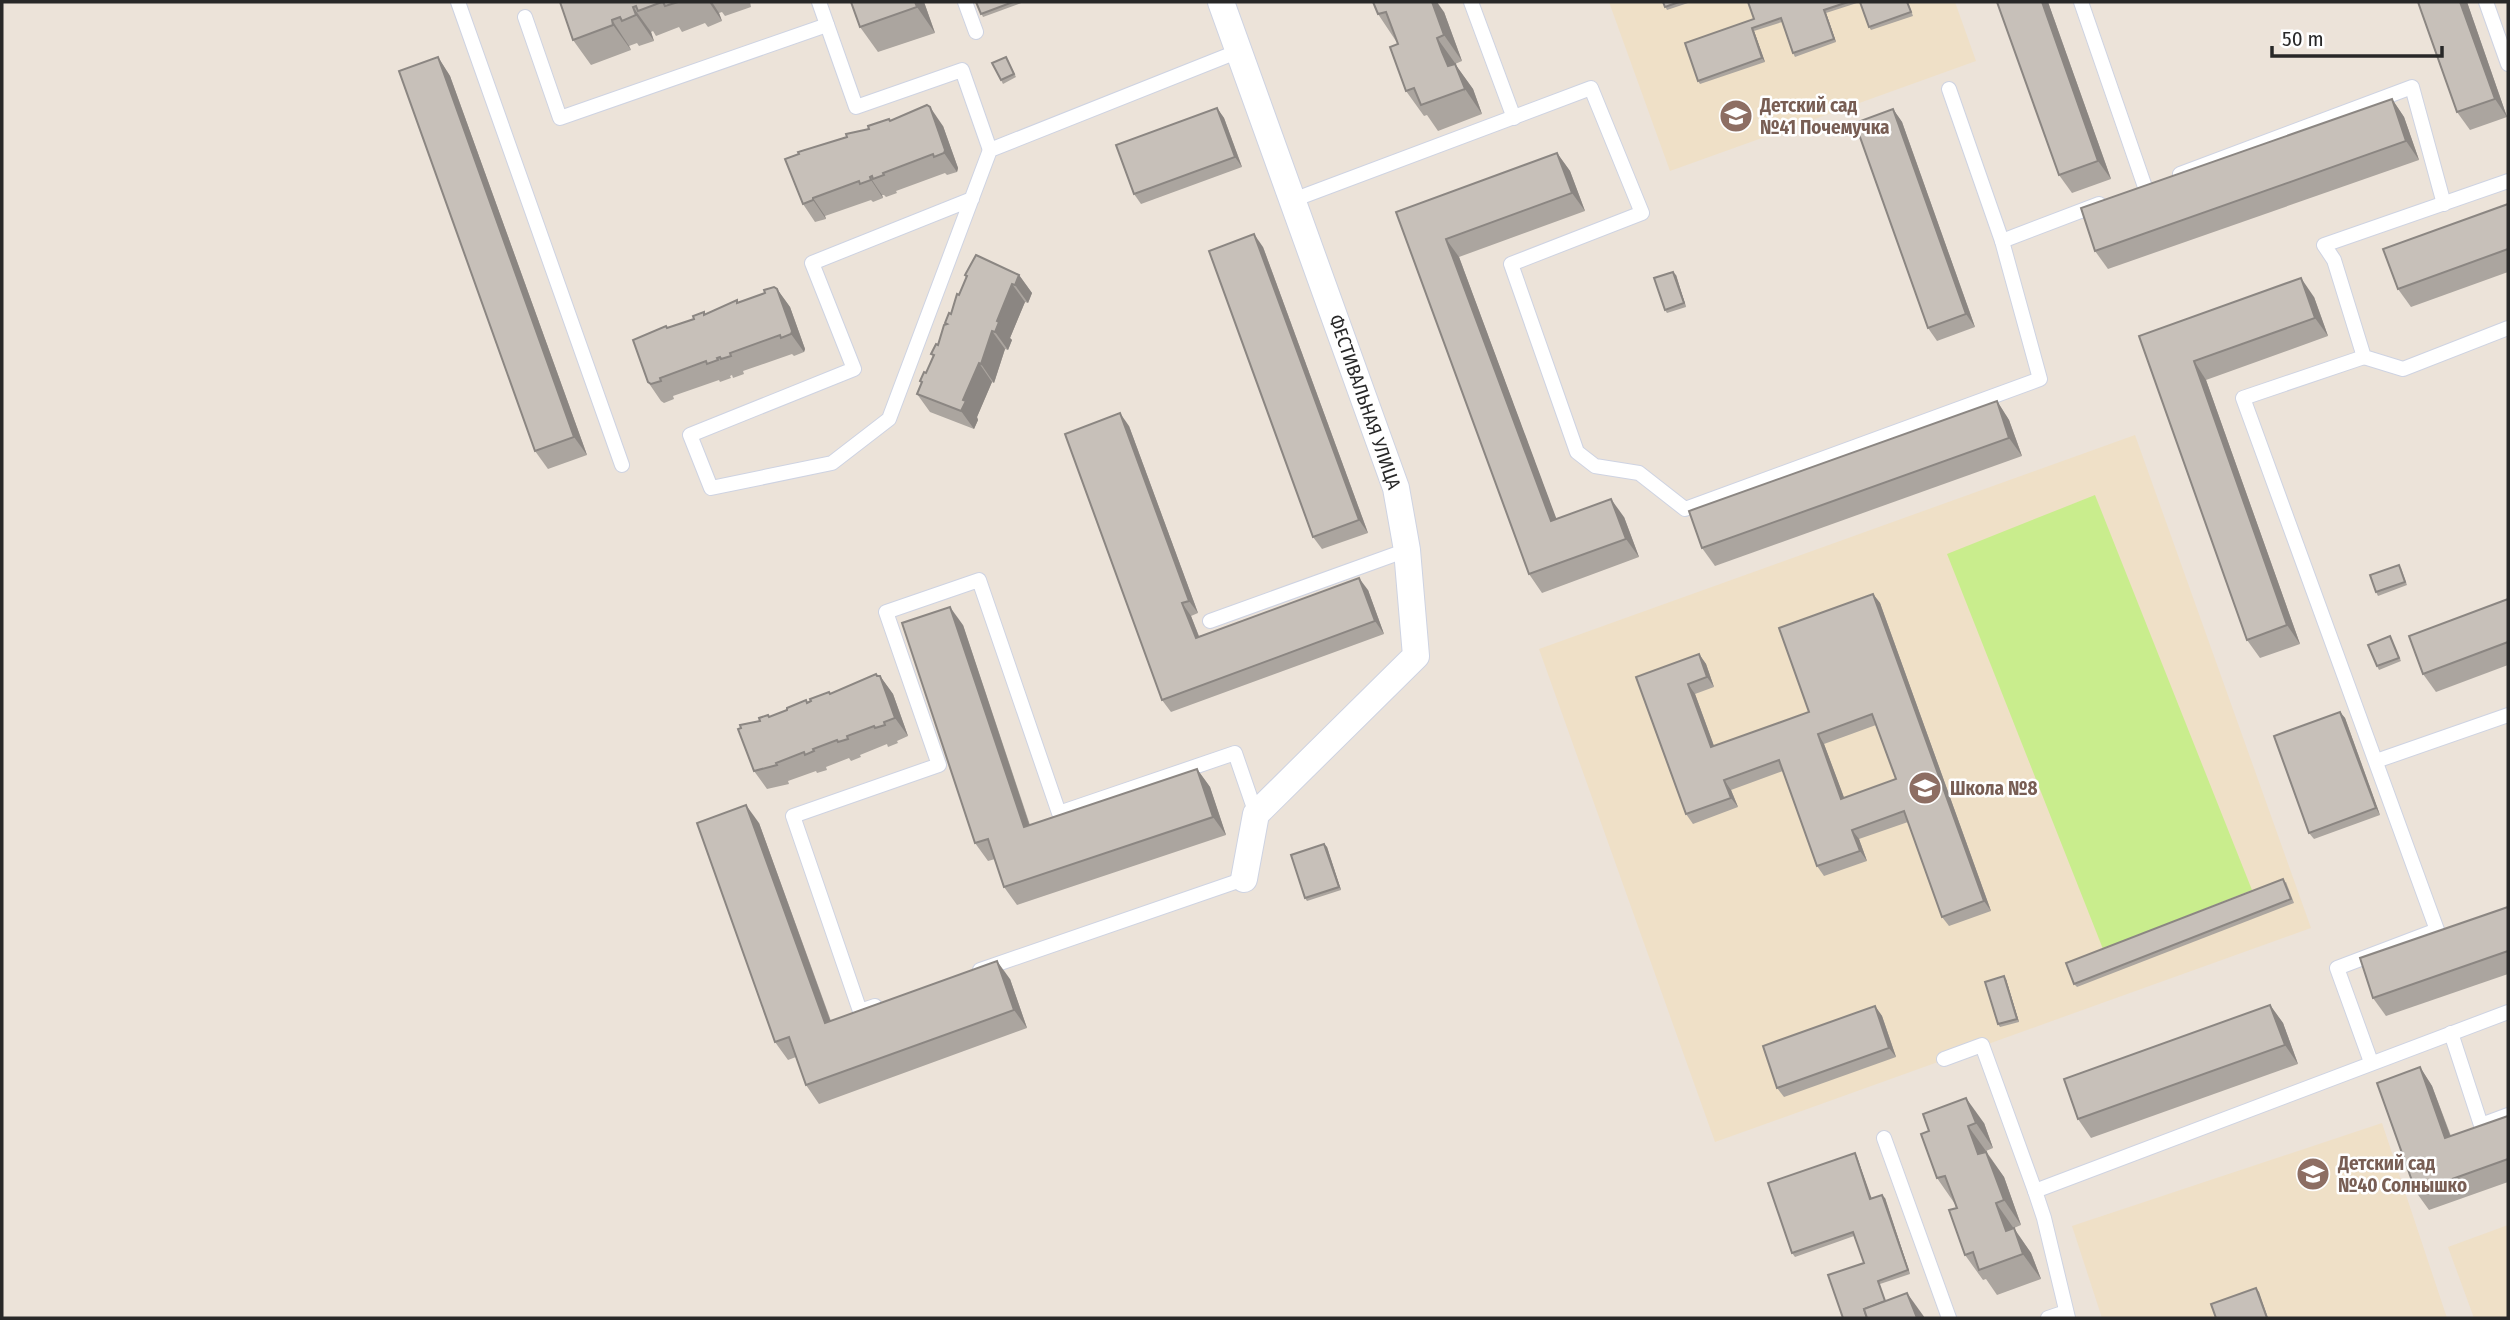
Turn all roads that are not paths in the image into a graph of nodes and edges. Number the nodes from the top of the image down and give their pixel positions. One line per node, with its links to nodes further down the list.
1 (458, 2): 24 (lane)
2 (819, 2): 9 (lane)
3 (965, 2): 10 (lane)
4 (1221, 2): 11 (street, ФЕСТИВАЛЬНАЯ УЛИЦА)
5 (1471, 2): 14 (lane)
6 (2081, 2): 17 (lane)
7 (2486, 2): 12 (lane)
8 (525, 17): 9 (lane)
9 (827, 25): 15 (lane)
10 (976, 32)
11 (1239, 51): 15 (lane); 19 (street, ФЕСТИВАЛЬНАЯ УЛИЦА)
12 (2508, 64)
13 (1949, 89): 21 (lane)
14 (1514, 118): 19 (lane); 21 (lane)
15 (990, 150): 18 (lane)
16 (2508, 181): 20 (lane)
17 (2145, 187): 20 (lane); 21 (lane)
18 (972, 198): 18 (lane)
19 (1293, 200): 25 (street, ФЕСТИВАЛЬНАЯ УЛИЦА)
20 (2444, 204): 23 (lane)
21 (2001, 241)
22 (2508, 328): 23 (lane)
23 (2364, 357): 28 (lane)
24 (622, 465)
25 (1407, 550): 26 (lane); 29 (street, ФЕСТИВАЛЬНАЯ УЛИЦА)
26 (1210, 621)
27 (2508, 715): 28 (lane)
28 (2376, 761): 36 (lane)
29 (1256, 814): 30 (street); 32 (lane)
30 (1244, 879): 31 (lane)
31 (960, 976)
32 (886, 1002)
33 (2508, 1012): 34 (lane)
34 (2451, 1033): 36 (lane); 37 (lane)
35 (1944, 1059): 39 (lane)
36 (2371, 1062): 39 (lane)
37 (2508, 1115)
38 (1884, 1138): 41 (lane)
39 (2035, 1191): 40 (lane)
40 (2067, 1315): 42 (lane)
41 (1950, 1318)
42 (2048, 1318)

